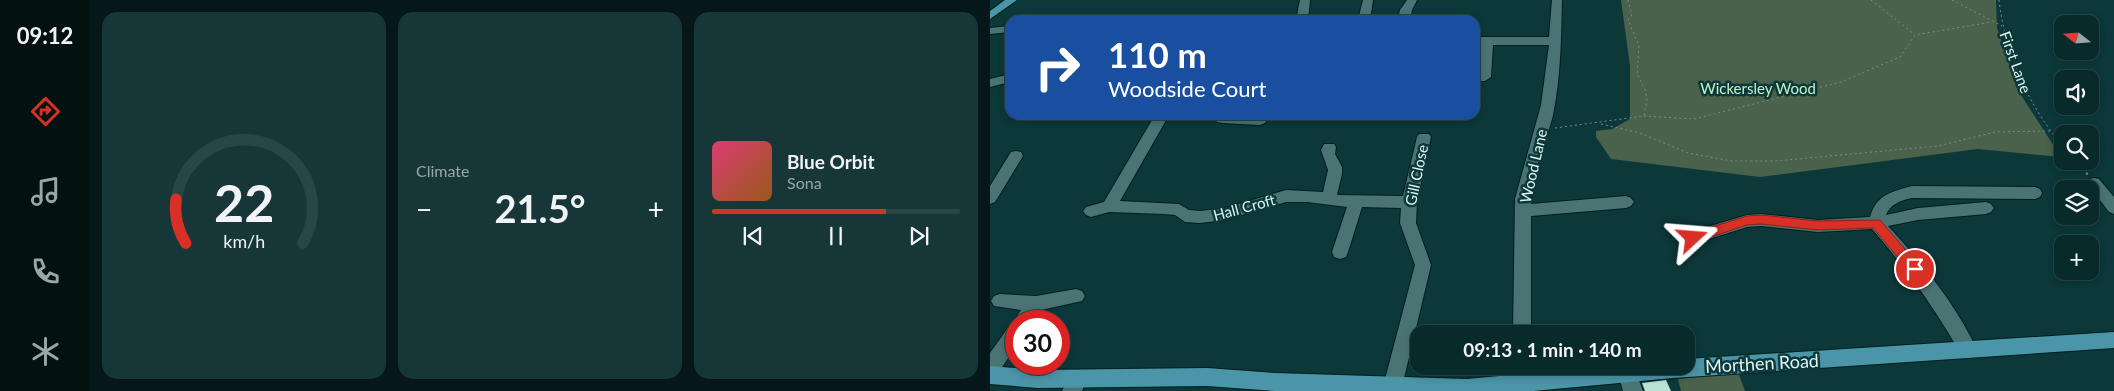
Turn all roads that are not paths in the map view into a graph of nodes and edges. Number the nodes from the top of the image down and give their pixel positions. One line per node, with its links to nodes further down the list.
1 (998, 0): 7 (main road)
2 (1012, 0): 11 (main road)
3 (1305, 0): 8 (street)
4 (1368, 0): 9 (street)
5 (1412, 0): 10 (street)
6 (1558, 0): 15 (street, Wood Lane)
7 (990, 6)
8 (1303, 15)
9 (1365, 15)
10 (1405, 15)
11 (990, 16)
12 (992, 29): 13 (street)
13 (1005, 29)
14 (1481, 41): 15 (street); 16 (street)
15 (1556, 41): 34 (street, Wood Lane)
16 (1480, 77)
17 (1005, 79): 18 (street)
18 (990, 83)
19 (1159, 120): 31 (street)
20 (1424, 137): 29 (street, Gill Close)
21 (1330, 147): 26 (street)
22 (1016, 156): 25 (street)
23 (2099, 189): 32 (street)
24 (2035, 192): 28 (street)
25 (990, 198)
26 (1328, 199): 27 (street, Hall Croft); 31 (street, Hall Croft)
27 (1356, 201): 29 (street, Hall Croft); 37 (street)
28 (1983, 201): 35 (street); 35 (street)
29 (1408, 202): 53 (street, Gill Close)
30 (1626, 202): 34 (street)
31 (1109, 206): 33 (street, Hall Croft)
32 (2114, 208)
33 (1091, 211)
34 (1522, 211): 42 (street, Wood Lane)
35 (1876, 223): 36 (street); 45 (street)
36 (1693, 238)
37 (1340, 252)
38 (1076, 296): 40 (street)
39 (1000, 302): 40 (street)
40 (1036, 304): 41 (street)
41 (1031, 310)
42 (1522, 325)
43 (2114, 340): 45 (main road, Morthen Road)
44 (1005, 347): 47 (street)
45 (1968, 350): 46 (main road, Morthen Road)
46 (1695, 368)
47 (990, 369)
48 (990, 375): 51 (main road, Morthen Road)
49 (1522, 375): 54 (main road, Morthen Road)
50 (1628, 375): 55 (street)
51 (1075, 385): 52 (main road, Morthen Road)
52 (1233, 385): 53 (main road, Morthen Road)
53 (1393, 386): 54 (main road, Morthen Road)
54 (1467, 389)
55 (1633, 391)

